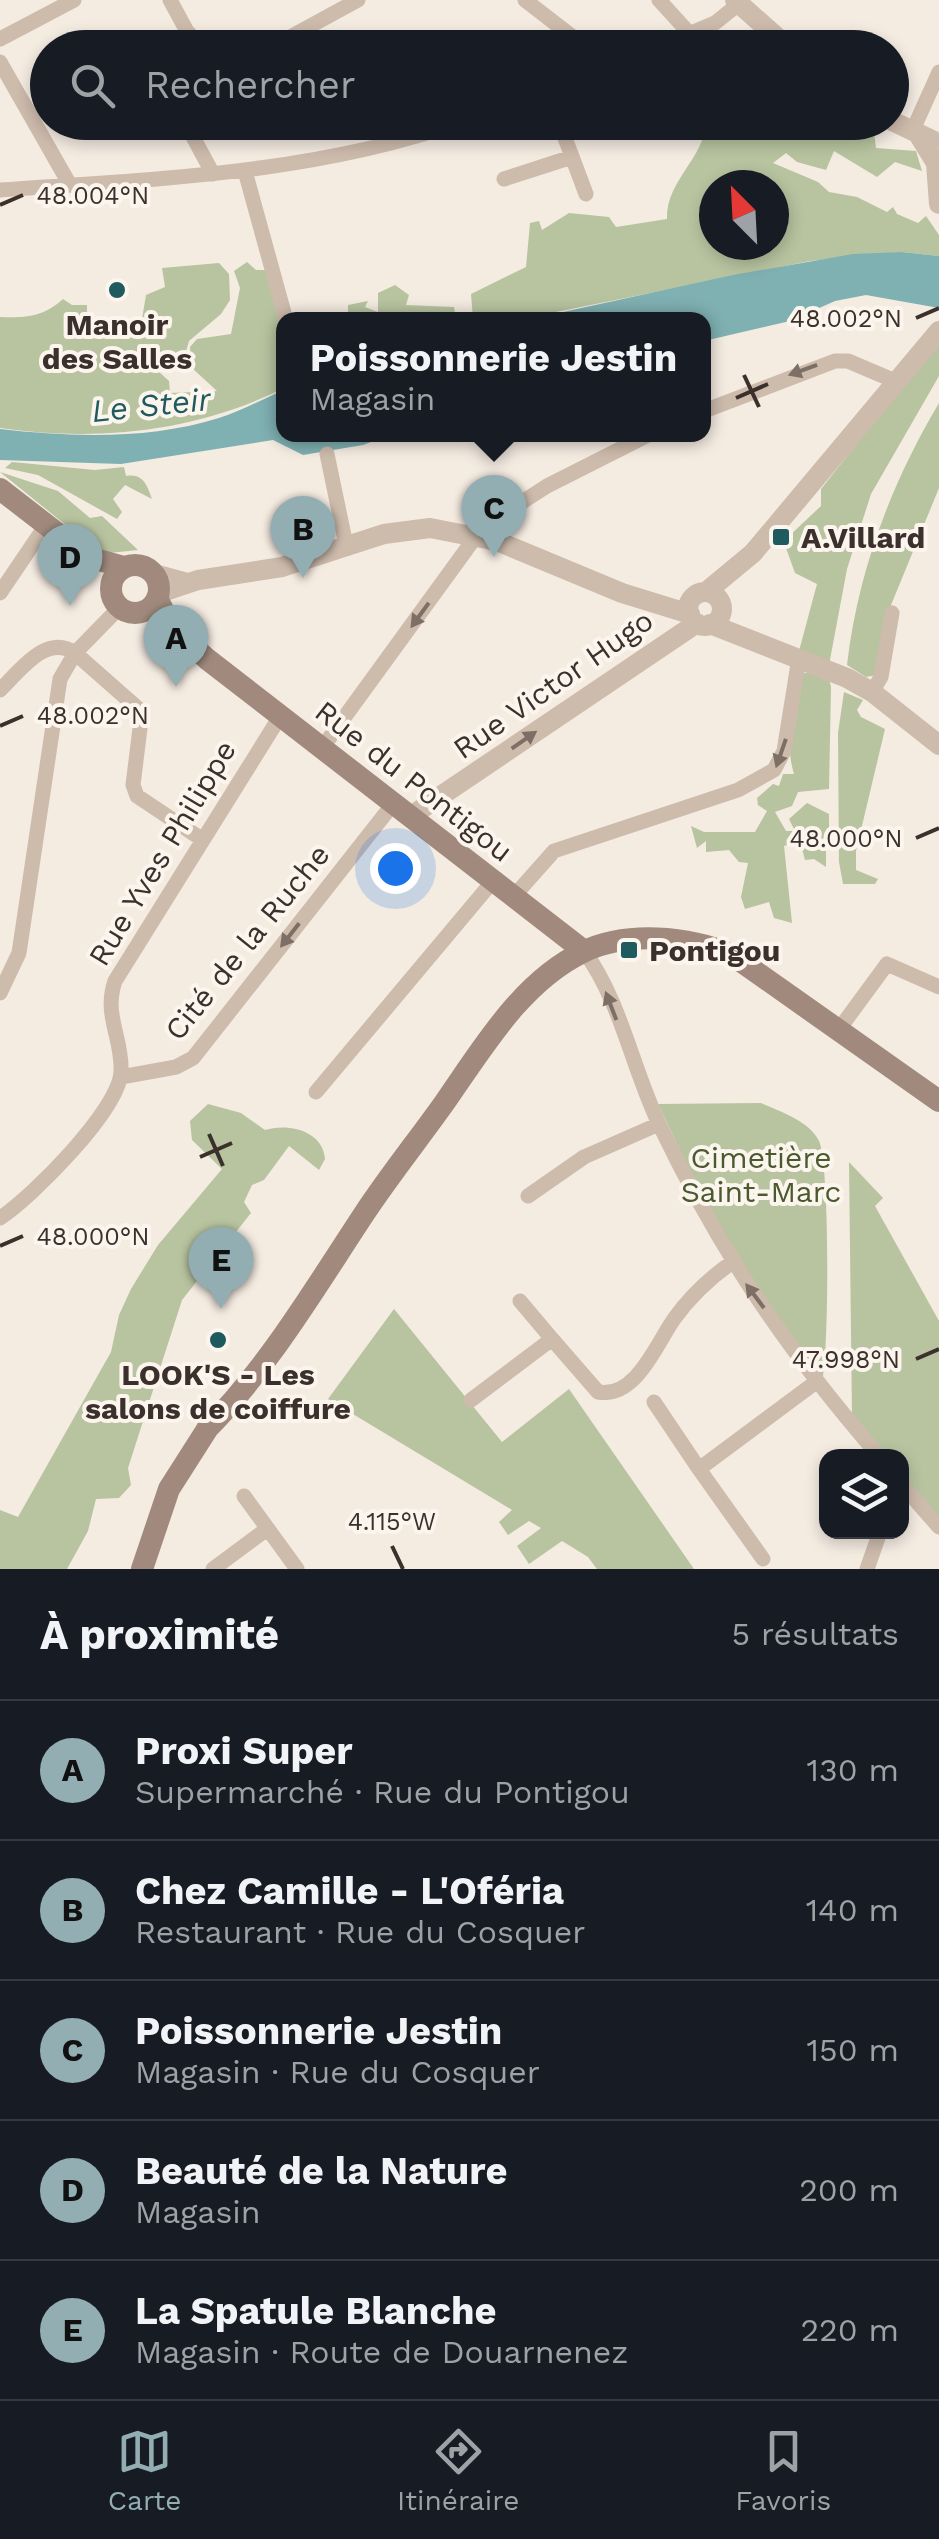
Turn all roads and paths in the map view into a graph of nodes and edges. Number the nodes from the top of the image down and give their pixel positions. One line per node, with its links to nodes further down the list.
1 (74, 0): 13 (street)
2 (170, 0): 7 (street)
3 (358, 0): 8 (street)
4 (525, 0): 9 (street)
5 (659, 0): 10 (street)
6 (738, 1): 11 (street); 12 (street)
7 (186, 30)
8 (303, 30)
9 (564, 30)
10 (686, 30)
11 (699, 30)
12 (770, 30)
13 (0, 38)
14 (0, 62): 16 (street)
15 (939, 72): 17 (street)
16 (30, 115)
17 (924, 137): 25 (street)
18 (44, 140): 27 (street)
19 (194, 140): 24 (street)
20 (398, 140): 23 (street)
21 (565, 140): 22 (street)
22 (572, 157): 26 (street); 29 (street)
23 (245, 171): 24 (street); 31 (street)
24 (213, 174): 27 (street)
25 (939, 174): 30 (street)
26 (504, 179)
27 (70, 185): 28 (street)
28 (0, 190)
29 (586, 194)
30 (939, 204)
31 (284, 312)
32 (939, 332): 33 (street, Rue Victor Hugo)
33 (895, 381): 34 (street, one-way to 34); 44 (street, Rue Victor Hugo)
34 (711, 408)
35 (634, 442): 40 (street)
36 (327, 454): 41 (street)
37 (0, 490): 39 (main road)
38 (0, 502): 39 (main road)
39 (43, 529): 42 (street); 43 (main road, Rue du Pontigou); 43 (main road)
40 (476, 536): 41 (street); 44 (street); 52 (street, one-way to 52)
41 (346, 545): 43 (street)
42 (0, 593)
43 (140, 596): 46 (street); 50 (main road, Rue du Pontigou)
44 (705, 611): 47 (street); 53 (street, Rue Victor Hugo, one-way to 44)
45 (892, 613): 49 (street)
46 (75, 653): 48 (street); 56 (street); 61 (street)
47 (799, 658): 49 (street); 58 (street, one-way to 58)
48 (0, 690)
49 (872, 692): 51 (street)
50 (281, 716): 52 (main road, Rue du Pontigou); 56 (street, Rue Yves Philippe)
51 (939, 744)
52 (322, 748): 54 (main road, Rue du Pontigou)
53 (445, 798): 54 (street, Rue Victor Hugo); 55 (street, Rue Victor Hugo)
54 (402, 810): 55 (main road, Rue du Pontigou); 63 (street, Cité de la Ruche, one-way to 63)
55 (436, 833): 57 (main road, Rue du Pontigou)
56 (202, 840): 63 (street, Rue Yves Philippe)
57 (493, 881): 58 (main road, Rue du Pontigou); 64 (street)
58 (514, 896): 59 (main road, Rue du Pontigou)
59 (584, 951): 62 (main road); 66 (street, one-way to 59); 83 (main road)
60 (939, 987): 62 (street)
61 (0, 993)
62 (840, 1028): 65 (main road)
63 (121, 1077): 68 (street)
64 (316, 1092)
65 (939, 1100)
66 (659, 1124): 67 (street); 69 (street)
67 (528, 1196)
68 (0, 1218)
69 (731, 1263): 71 (street); 72 (street, one-way to 69)
70 (520, 1301): 71 (street)
71 (552, 1339): 73 (street)
72 (816, 1382): 75 (street); 76 (street)
73 (471, 1400)
74 (654, 1402): 76 (street)
75 (873, 1449)
76 (700, 1469): 82 (street)
77 (909, 1494): 79 (street)
78 (244, 1496): 80 (street)
79 (939, 1527)
80 (267, 1528): 84 (street); 85 (street)
81 (878, 1539): 86 (street)
82 (764, 1559)
83 (142, 1569)
84 (213, 1569)
85 (297, 1569)
86 (868, 1569)

